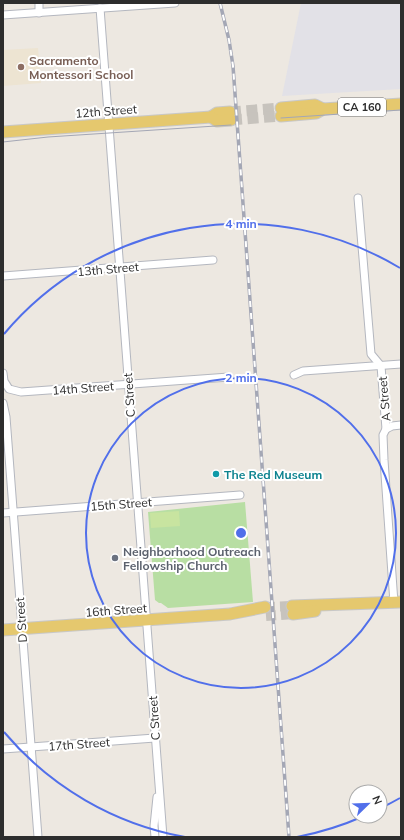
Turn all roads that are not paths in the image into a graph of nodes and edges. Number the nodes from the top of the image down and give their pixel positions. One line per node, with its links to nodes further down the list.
1 (39, 3): 4 (street)
2 (175, 3): 3 (street)
3 (100, 8): 4 (street); 9 (street, C Street)
4 (39, 12): 5 (street)
5 (3, 15)
6 (401, 104): 7 (main road, CA 160)
7 (281, 112)
8 (230, 116): 9 (main road, 12th Street)
9 (108, 124): 10 (main road, 12th Street); 13 (street, C Street)
10 (3, 132)
11 (358, 198): 16 (street, A Street)
12 (213, 260): 13 (street, 13th Street)
13 (119, 268): 14 (street, 13th Street); 20 (street, C Street)
14 (3, 276)
15 (401, 364): 16 (street)
16 (381, 366): 18 (street); 23 (street, A Street)
17 (3, 373): 20 (street, 14th Street)
18 (294, 375)
19 (229, 377): 20 (street, 14th Street)
20 (128, 385): 25 (street, C Street)
21 (3, 403): 26 (street, D Street)
22 (401, 425): 23 (street)
23 (386, 429): 28 (street, A Street)
24 (240, 495): 25 (street, 15th Street)
25 (138, 503): 26 (street, 15th Street); 31 (street, C Street)
26 (14, 512): 27 (street, 15th Street); 33 (street, D Street)
27 (3, 513)
28 (397, 602): 29 (main road)
29 (293, 610)
30 (266, 612): 31 (main road, 16th Street)
31 (147, 621): 33 (main road, 16th Street); 34 (street, C Street)
32 (3, 630): 33 (main road, 16th Street)
33 (22, 630): 35 (street, D Street)
34 (155, 738): 35 (street, 17th Street); 37 (street, C Street)
35 (30, 747): 36 (street, 17th Street); 38 (street, D Street)
36 (3, 749)
37 (159, 781): 39 (street, C Street); 40 (street, C Street)
38 (38, 837)
39 (155, 837)
40 (163, 837)

